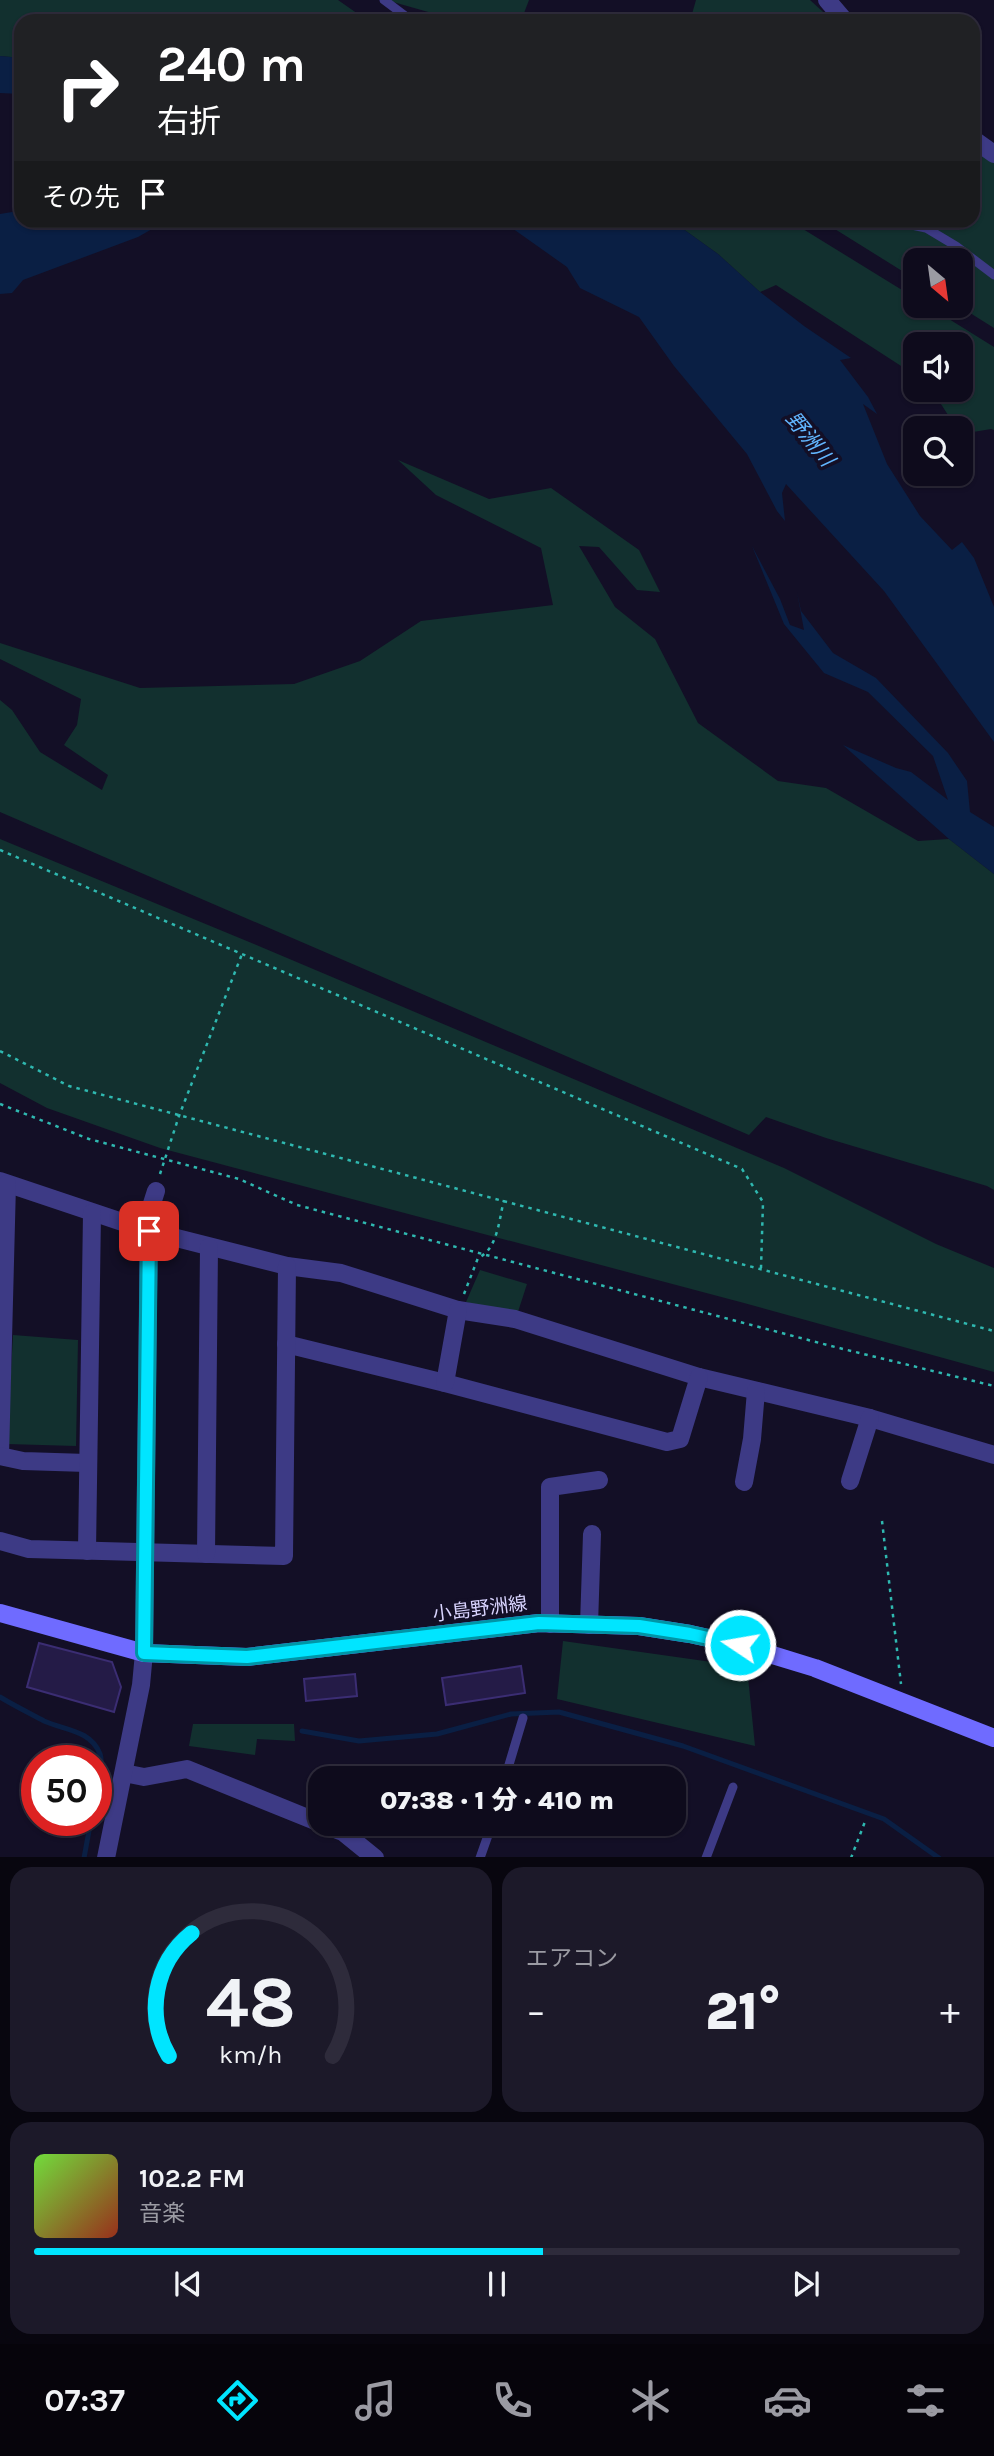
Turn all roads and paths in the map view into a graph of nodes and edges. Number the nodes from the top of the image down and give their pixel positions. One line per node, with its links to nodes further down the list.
1 (384, 0): 3 (lane)
2 (827, 0): 4 (street)
3 (403, 14)
4 (839, 14)
5 (926, 228): 6 (lane)
6 (994, 275)
7 (0, 850): 8 (path)
8 (242, 954): 11 (path); 21 (path)
9 (0, 1051): 11 (path)
10 (0, 1104): 12 (path)
11 (179, 1116): 12 (path); 15 (path)
12 (164, 1160): 14 (path); 19 (path)
13 (3, 1182): 16 (street); 31 (street)
14 (157, 1184): 17 (street)
15 (503, 1200): 19 (path); 21 (path)
16 (92, 1213): 17 (street); 32 (street)
17 (149, 1231): 18 (street); 40 (street)
18 (209, 1247): 20 (street); 41 (street)
19 (486, 1254): 22 (path); 27 (path)
20 (287, 1266): 22 (street); 24 (street)
21 (761, 1268): 23 (path)
22 (458, 1310): 25 (street); 26 (street)
23 (994, 1331)
24 (286, 1345): 26 (street); 41 (street)
25 (699, 1377): 26 (street); 28 (street)
26 (445, 1382)
27 (994, 1386)
28 (756, 1391): 29 (street); 35 (street)
29 (870, 1418): 30 (street); 34 (street)
30 (994, 1455)
31 (0, 1456): 32 (street)
32 (87, 1463): 39 (street)
33 (599, 1480): 43 (street)
34 (850, 1481)
35 (744, 1482)
36 (882, 1521): 46 (path)
37 (592, 1534): 44 (street)
38 (0, 1541): 39 (street)
39 (87, 1551): 40 (street)
40 (145, 1552): 41 (street); 45 (street)
41 (206, 1554)
42 (0, 1613): 45 (main road, 小島野洲線)
43 (550, 1623): 44 (main road, 小島野洲線); 45 (main road, 小島野洲線)
44 (589, 1625): 48 (main road, 小島野洲線)
45 (144, 1653): 50 (street)
46 (902, 1690)
47 (523, 1718): 49 (lane)
48 (994, 1738)
49 (509, 1766)
50 (124, 1773): 52 (street); 56 (street)
51 (733, 1787): 59 (lane)
52 (308, 1818)
53 (866, 1819): 60 (path)
54 (348, 1836): 57 (street)
55 (488, 1836): 58 (lane)
56 (106, 1857)
57 (374, 1857)
58 (480, 1857)
59 (706, 1857)
60 (851, 1857)

